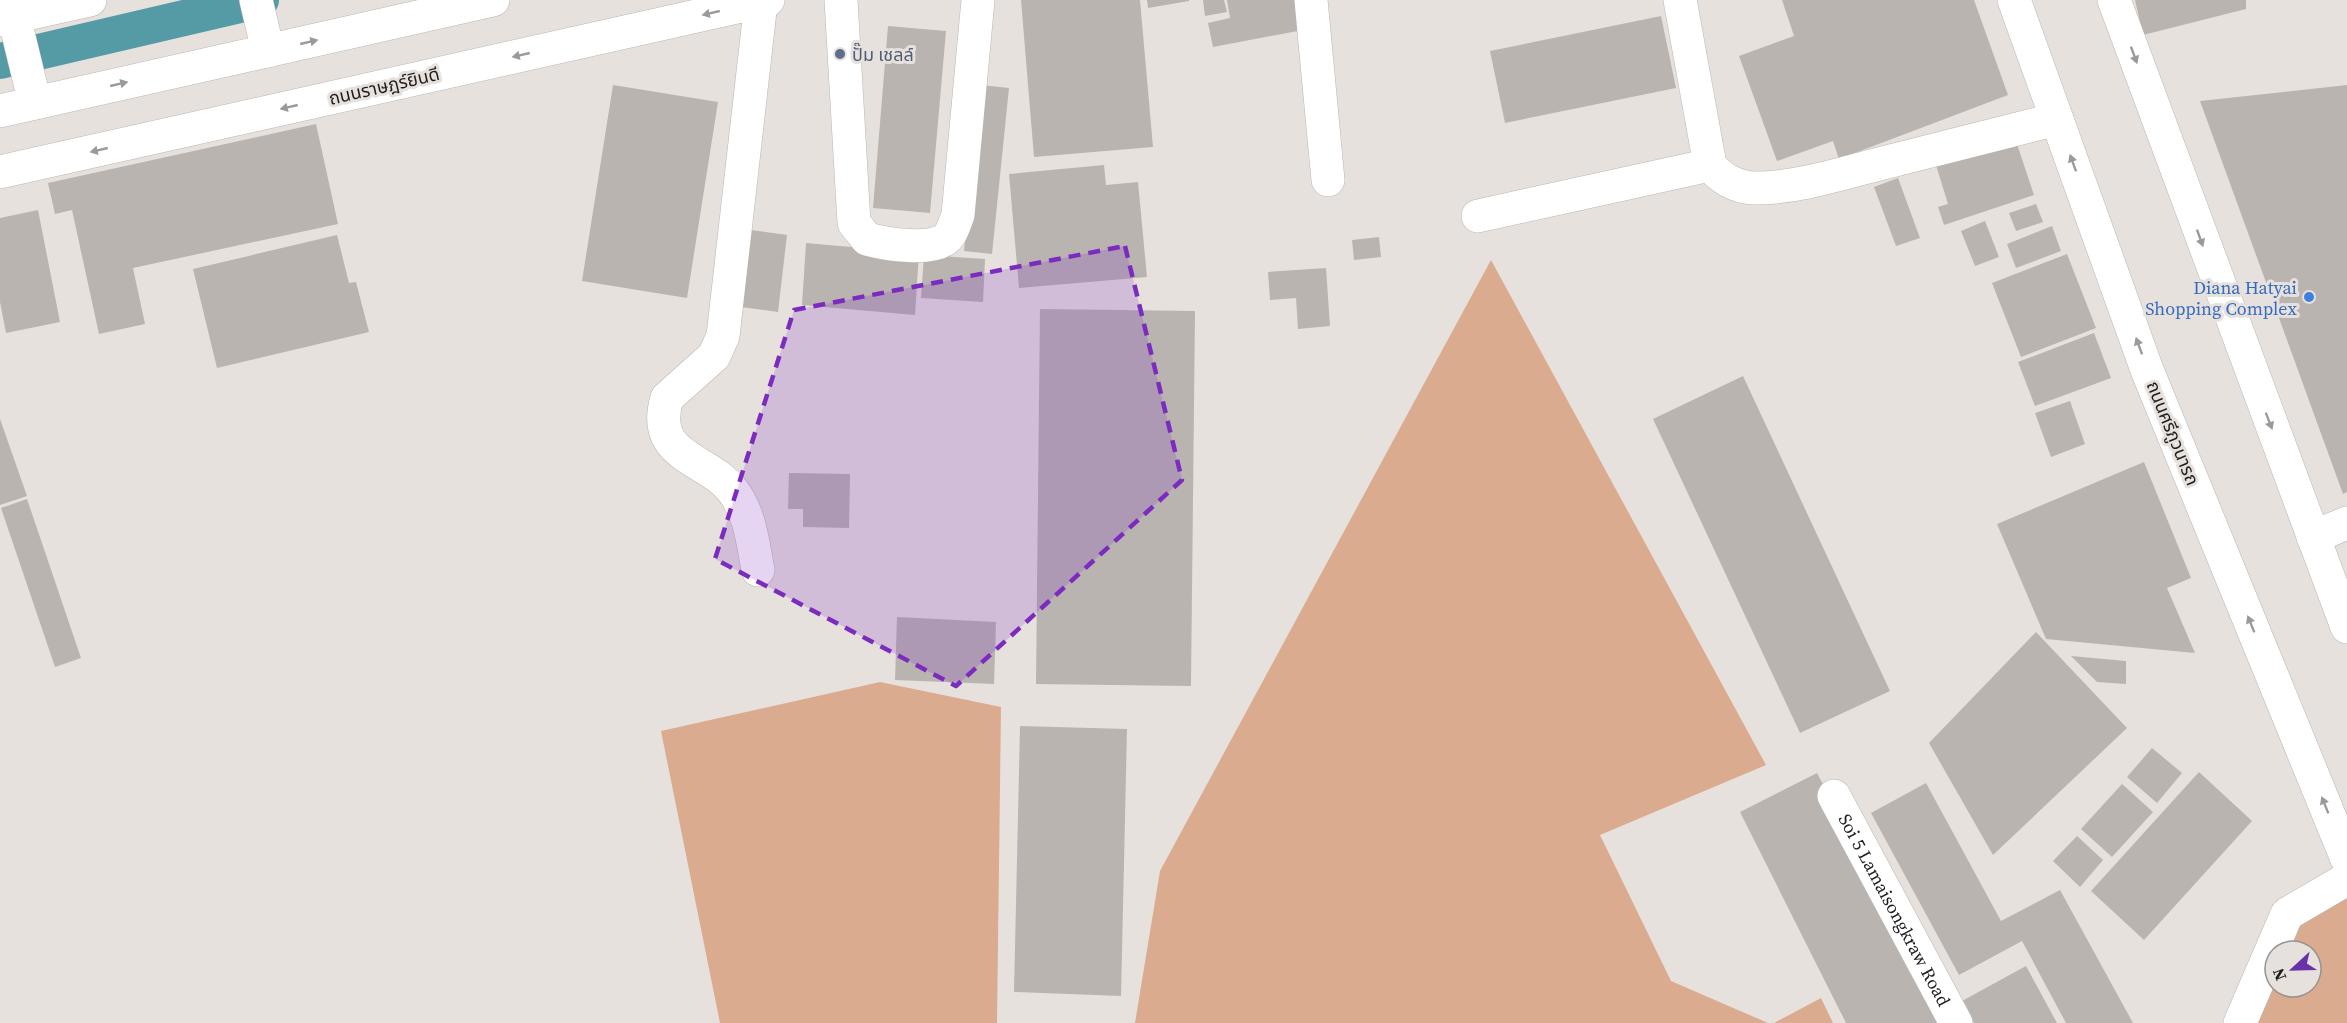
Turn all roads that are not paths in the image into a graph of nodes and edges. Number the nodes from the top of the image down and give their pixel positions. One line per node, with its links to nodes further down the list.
1 (90, 0): 10 (main road)
2 (493, 0): 12 (main road, one-way to 2)
3 (841, 0): 4 (main road)
4 (978, 0)
5 (1311, 0): 18 (main road)
6 (1680, 0): 16 (main road)
7 (2014, 0): 15 (main road, ถนนศรีภูวนารถ)
8 (2114, 0): 21 (main road, one-way to 21)
9 (765, 1): 17 (main road, ถนนราษฎร์ยินดี, one-way to 17); 22 (main road)
10 (49, 5): 11 (main road)
11 (9, 19): 13 (main road)
12 (262, 25): 13 (main road, one-way to 12)
13 (32, 90): 14 (main road)
14 (0, 111)
15 (2057, 119): 16 (main road); 25 (main road, ถนนศรีภูวนารถ, one-way to 15)
16 (1710, 165): 19 (main road)
17 (0, 172)
18 (1328, 180)
19 (1478, 216)
20 (2347, 523): 21 (main road)
21 (2327, 546): 23 (main road)
22 (758, 570)
23 (2347, 627)
24 (1834, 796): 27 (main road, Soi 5 Lamaisongkraw Road)
25 (2347, 859)
26 (2347, 879): 28 (main road)
27 (1956, 1023)
28 (2240, 1023)

